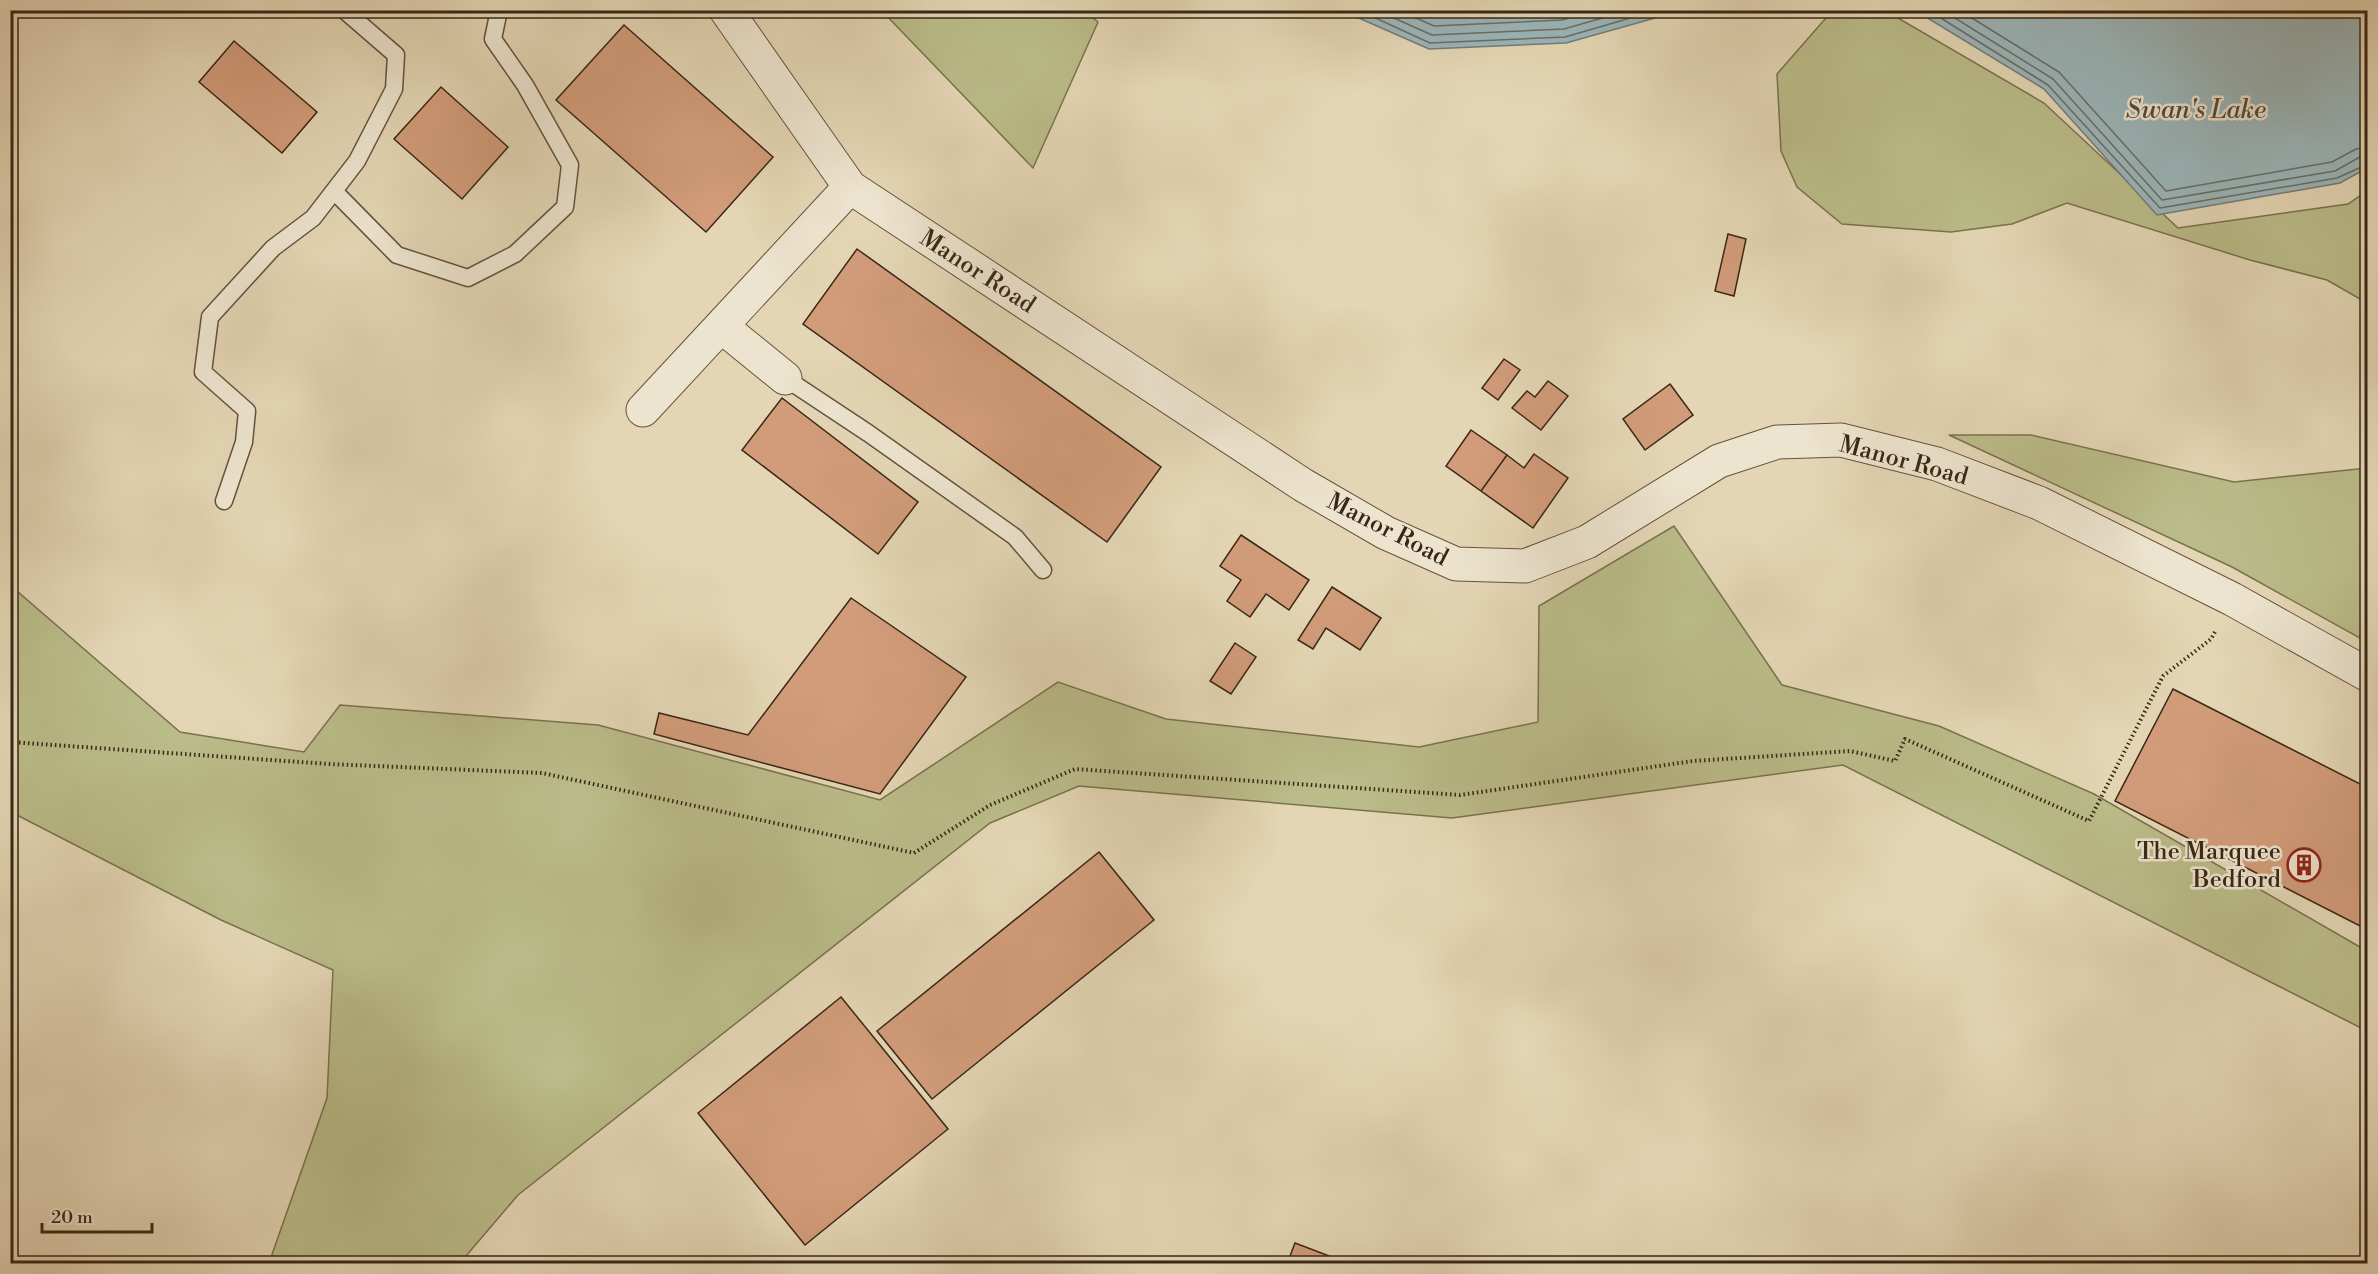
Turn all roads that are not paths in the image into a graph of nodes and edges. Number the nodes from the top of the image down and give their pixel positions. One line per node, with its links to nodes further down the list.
1 (344, 10): 5 (lane)
2 (499, 10): 5 (lane)
3 (726, 10): 4 (street, Manor Road)
4 (850, 187): 6 (street); 11 (street, Manor Road)
5 (334, 191): 9 (lane)
6 (721, 326): 7 (street); 8 (street)
7 (785, 378): 10 (lane)
8 (643, 410)
9 (224, 501)
10 (1043, 570)
11 (2367, 675)

